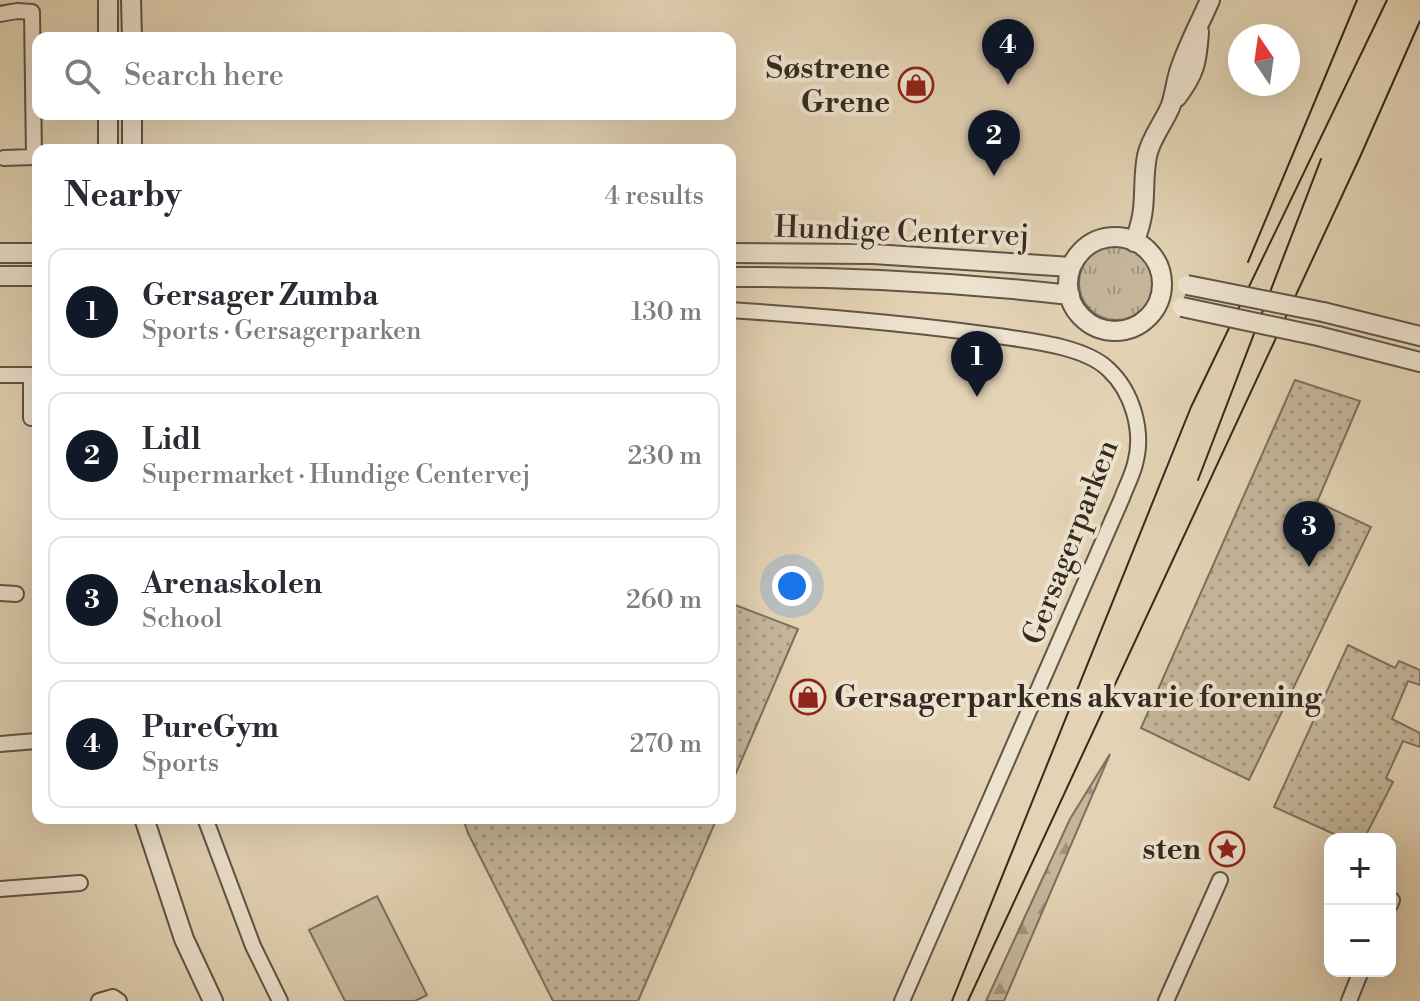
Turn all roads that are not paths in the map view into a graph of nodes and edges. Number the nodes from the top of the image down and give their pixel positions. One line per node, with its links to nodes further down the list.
1 (108, 0): 7 (street)
2 (131, 0): 8 (street)
3 (1210, 0): 17 (street)
4 (36, 6): 5 (street); 6 (street)
5 (0, 14)
6 (36, 32)
7 (108, 32)
8 (132, 32)
9 (34, 120): 12 (street)
10 (108, 120): 13 (street)
11 (132, 120): 14 (street)
12 (34, 144)
13 (108, 144)
14 (132, 144)
15 (32, 157): 16 (street)
16 (4, 158)
17 (1134, 242): 21 (street); 25 (street)
18 (0, 253): 19 (street)
19 (32, 253)
20 (736, 253): 21 (street, Hundige Centervej)
21 (1071, 267): 26 (street)
22 (0, 276): 23 (street)
23 (32, 276)
24 (736, 277): 26 (street, Hundige Centervej)
25 (1162, 280): 27 (street); 29 (street, bridge)
26 (1070, 295): 27 (street)
27 (1158, 305): 30 (street, bridge)
28 (736, 310): 47 (street, Gersagerparken)
29 (1420, 336)
30 (1420, 362)
31 (0, 375): 32 (street)
32 (31, 418)
33 (0, 593): 34 (street)
34 (16, 594)
35 (32, 741): 36 (street)
36 (0, 744)
37 (146, 824): 45 (street)
38 (207, 824): 46 (street)
39 (1220, 880): 48 (street)
40 (80, 883): 41 (street)
41 (0, 889)
42 (1359, 977): 49 (street)
43 (99, 1001): 44 (street)
44 (119, 1001)
45 (213, 1001)
46 (280, 1001)
47 (902, 1001)
48 (1166, 1001)
49 (1349, 1001)

